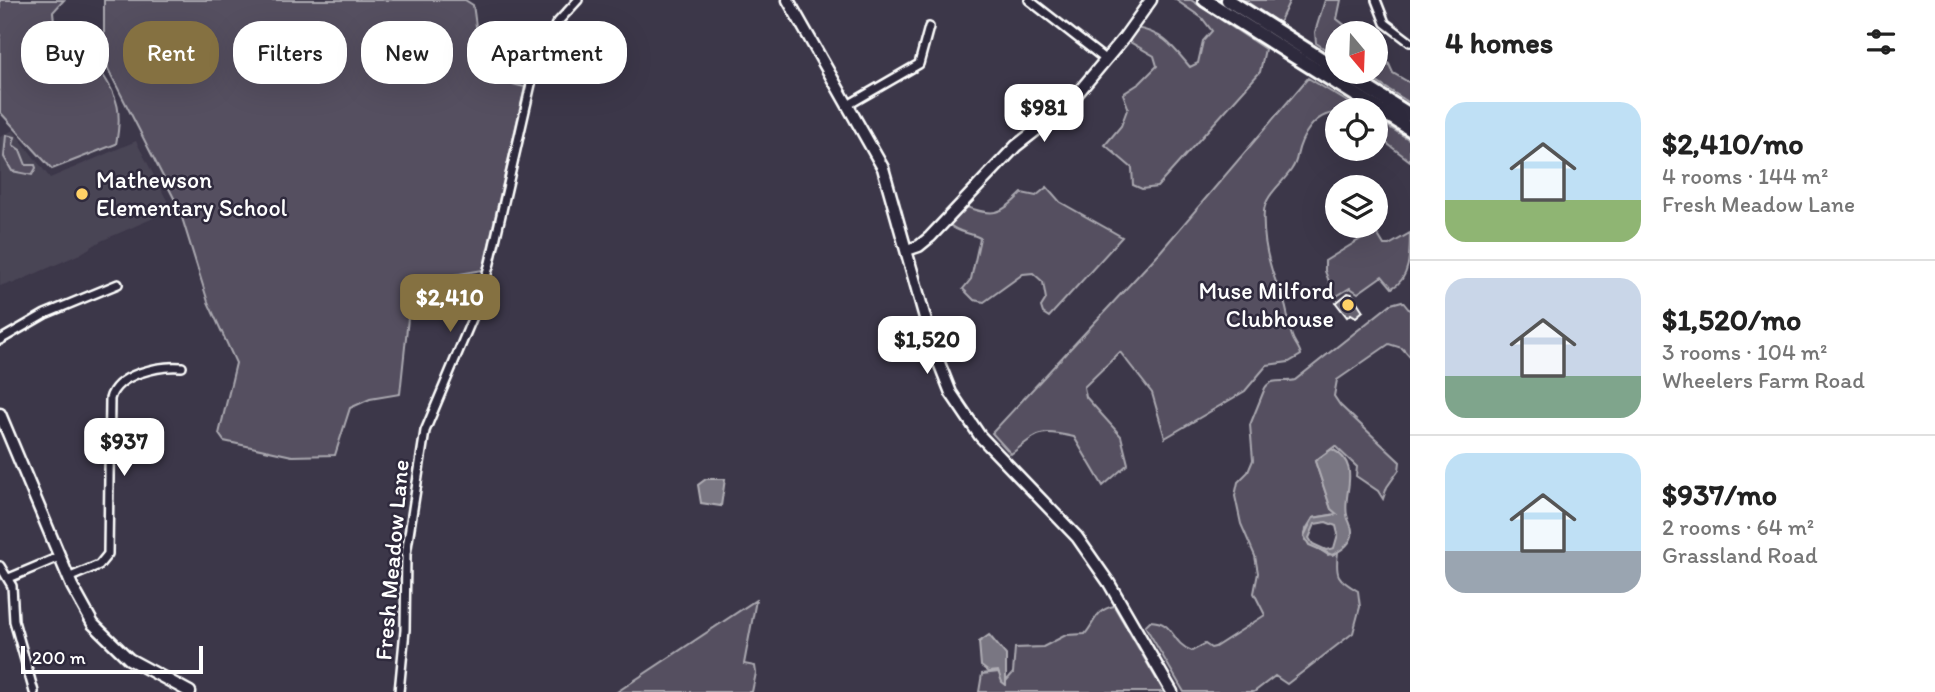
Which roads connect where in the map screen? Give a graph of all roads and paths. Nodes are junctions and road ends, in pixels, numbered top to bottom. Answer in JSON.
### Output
{"nodes":[{"id":1,"x":578,"y":0,"type":"edge"},
{"id":2,"x":788,"y":0,"type":"edge"},
{"id":3,"x":1029,"y":0,"type":"edge"},
{"id":4,"x":1151,"y":0,"type":"edge"},
{"id":5,"x":1205,"y":0,"type":"edge"},
{"id":6,"x":1228,"y":0,"type":"edge"},
{"id":7,"x":1376,"y":0,"type":"edge"},
{"id":8,"x":929,"y":27,"type":"dead end"},
{"id":9,"x":1410,"y":42,"type":"edge"},
{"id":10,"x":1106,"y":60,"type":"junction"},
{"id":11,"x":1325,"y":61,"type":"edge"},
{"id":12,"x":1361,"y":84,"type":"edge"},
{"id":13,"x":848,"y":105,"type":"junction"},
{"id":14,"x":1410,"y":115,"type":"edge"},
{"id":15,"x":1410,"y":129,"type":"edge"},
{"id":16,"x":907,"y":250,"type":"junction"},
{"id":17,"x":118,"y":284,"type":"dead end"},
{"id":18,"x":0,"y":340,"type":"edge"},
{"id":19,"x":183,"y":367,"type":"dead end"},
{"id":20,"x":0,"y":414,"type":"edge"},
{"id":21,"x":59,"y":556,"type":"junction"},
{"id":22,"x":0,"y":566,"type":"edge"},
{"id":23,"x":9,"y":578,"type":"junction"},
{"id":24,"x":68,"y":578,"type":"junction"},
{"id":25,"x":34,"y":692,"type":"edge"},
{"id":26,"x":190,"y":692,"type":"edge"},
{"id":27,"x":399,"y":692,"type":"edge"},
{"id":28,"x":1172,"y":692,"type":"edge"}],
"edges":[{"from":1,"to":27,"type":"street","name":"Fresh Meadow Lane"},
{"from":2,"to":13,"type":"main road"},
{"from":3,"to":10,"type":"street"},
{"from":4,"to":10,"type":"main road"},
{"from":5,"to":15,"type":"highway"},
{"from":6,"to":11,"type":"highway"},
{"from":7,"to":9,"type":"street"},
{"from":8,"to":13,"type":"street"},
{"from":10,"to":16,"type":"main road"},
{"from":12,"to":14,"type":"highway"},
{"from":13,"to":16,"type":"main road"},
{"from":16,"to":28,"type":"main road"},
{"from":17,"to":18,"type":"street"},
{"from":19,"to":24,"type":"street"},
{"from":20,"to":21,"type":"main road"},
{"from":21,"to":23,"type":"street"},
{"from":21,"to":24,"type":"main road"},
{"from":22,"to":23,"type":"street"},
{"from":23,"to":25,"type":"street"},
{"from":24,"to":26,"type":"main road"}]}
